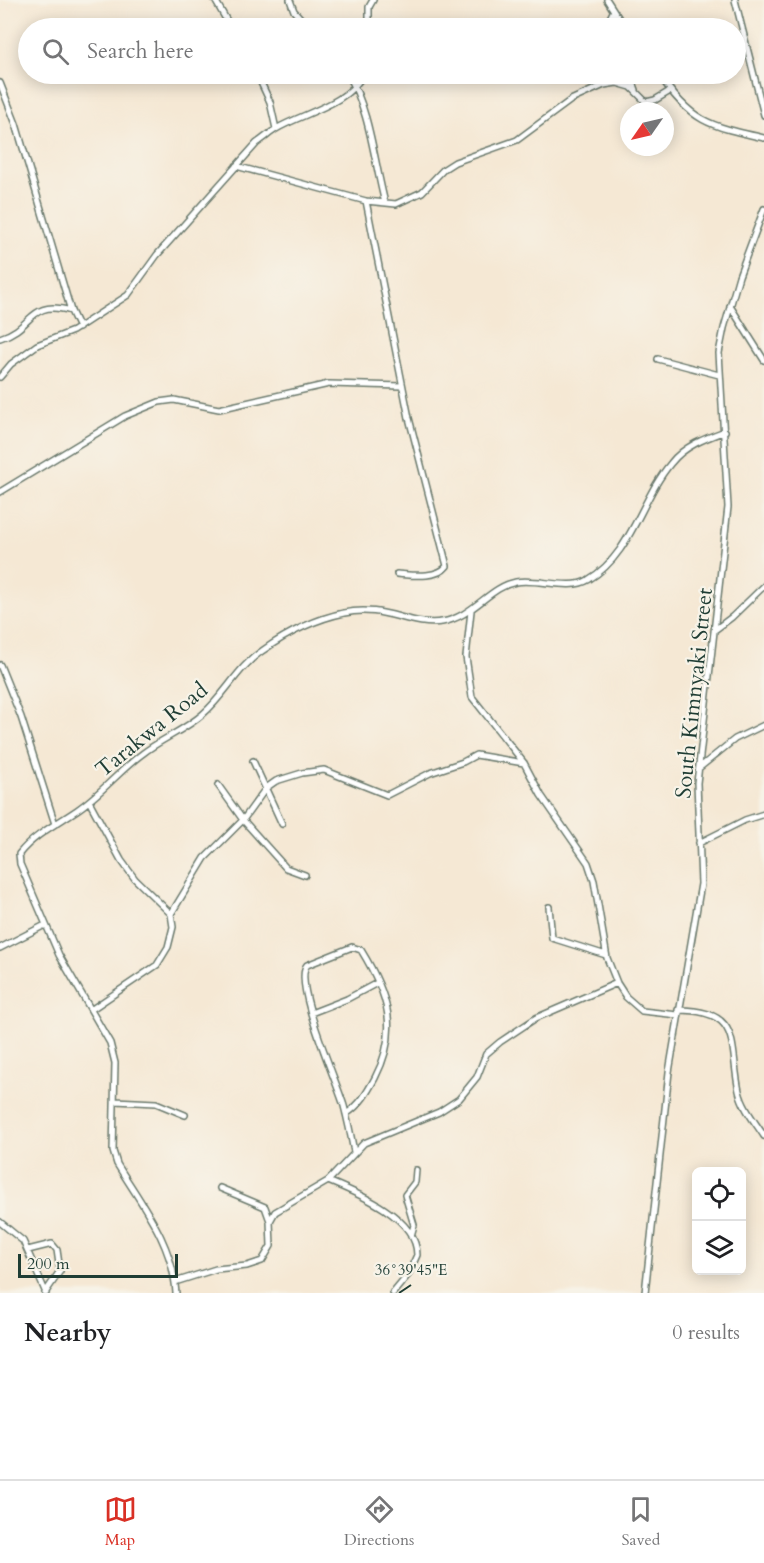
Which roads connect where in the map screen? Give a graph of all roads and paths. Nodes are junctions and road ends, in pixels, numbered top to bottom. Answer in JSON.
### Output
{"nodes":[{"id":1,"x":214,"y":0,"type":"edge"},
{"id":2,"x":290,"y":0,"type":"edge"},
{"id":3,"x":374,"y":0,"type":"edge"},
{"id":4,"x":607,"y":0,"type":"edge"},
{"id":5,"x":735,"y":0,"type":"edge"},
{"id":6,"x":614,"y":12,"type":"junction"},
{"id":7,"x":225,"y":18,"type":"edge"},
{"id":8,"x":300,"y":18,"type":"edge"},
{"id":9,"x":369,"y":18,"type":"edge"},
{"id":10,"x":610,"y":18,"type":"edge"},
{"id":11,"x":618,"y":18,"type":"edge"},
{"id":12,"x":740,"y":18,"type":"edge"},
{"id":13,"x":746,"y":44,"type":"edge"},
{"id":14,"x":0,"y":83,"type":"edge"},
{"id":15,"x":262,"y":84,"type":"edge"},
{"id":16,"x":608,"y":84,"type":"edge"},
{"id":17,"x":625,"y":84,"type":"edge"},
{"id":18,"x":634,"y":84,"type":"edge"},
{"id":19,"x":665,"y":84,"type":"edge"},
{"id":20,"x":355,"y":86,"type":"joint"},
{"id":21,"x":637,"y":91,"type":"junction"},
{"id":22,"x":670,"y":91,"type":"junction"},
{"id":23,"x":764,"y":115,"type":"edge"},
{"id":24,"x":276,"y":129,"type":"junction"},
{"id":25,"x":764,"y":138,"type":"edge"},
{"id":26,"x":236,"y":166,"type":"junction"},
{"id":27,"x":366,"y":201,"type":"junction"},
{"id":28,"x":385,"y":203,"type":"junction"},
{"id":29,"x":764,"y":209,"type":"edge"},
{"id":30,"x":730,"y":306,"type":"junction"},
{"id":31,"x":71,"y":311,"type":"junction"},
{"id":32,"x":79,"y":328,"type":"junction"},
{"id":33,"x":0,"y":338,"type":"edge"},
{"id":34,"x":658,"y":360,"type":"dead end"},
{"id":35,"x":764,"y":360,"type":"edge"},
{"id":36,"x":719,"y":375,"type":"junction"},
{"id":37,"x":0,"y":377,"type":"edge"},
{"id":38,"x":402,"y":386,"type":"junction"},
{"id":39,"x":725,"y":431,"type":"junction"},
{"id":40,"x":0,"y":492,"type":"edge"},
{"id":41,"x":397,"y":574,"type":"dead end"},
{"id":42,"x":764,"y":586,"type":"edge"},
{"id":43,"x":471,"y":611,"type":"junction"},
{"id":44,"x":716,"y":629,"type":"junction"},
{"id":45,"x":0,"y":665,"type":"edge"},
{"id":46,"x":764,"y":725,"type":"edge"},
{"id":47,"x":253,"y":761,"type":"dead end"},
{"id":48,"x":524,"y":763,"type":"junction"},
{"id":49,"x":699,"y":768,"type":"junction"},
{"id":50,"x":218,"y":786,"type":"dead end"},
{"id":51,"x":266,"y":788,"type":"junction"},
{"id":52,"x":89,"y":801,"type":"junction"},
{"id":53,"x":764,"y":814,"type":"edge"},
{"id":54,"x":243,"y":820,"type":"junction"},
{"id":55,"x":55,"y":824,"type":"junction"},
{"id":56,"x":282,"y":824,"type":"dead end"},
{"id":57,"x":699,"y":843,"type":"junction"},
{"id":58,"x":305,"y":875,"type":"dead end"},
{"id":59,"x":549,"y":908,"type":"dead end"},
{"id":60,"x":171,"y":914,"type":"junction"},
{"id":61,"x":45,"y":925,"type":"junction"},
{"id":62,"x":0,"y":948,"type":"edge"},
{"id":63,"x":606,"y":955,"type":"junction"},
{"id":64,"x":377,"y":983,"type":"junction"},
{"id":65,"x":617,"y":983,"type":"junction"},
{"id":66,"x":92,"y":1009,"type":"junction"},
{"id":67,"x":678,"y":1012,"type":"junction"},
{"id":68,"x":311,"y":1013,"type":"junction"},
{"id":69,"x":115,"y":1101,"type":"junction"},
{"id":70,"x":346,"y":1114,"type":"junction"},
{"id":71,"x":184,"y":1115,"type":"dead end"},
{"id":72,"x":764,"y":1136,"type":"edge"},
{"id":73,"x":354,"y":1152,"type":"junction"},
{"id":74,"x":416,"y":1170,"type":"dead end"},
{"id":75,"x":328,"y":1181,"type":"junction"},
{"id":76,"x":220,"y":1188,"type":"dead end"},
{"id":77,"x":0,"y":1221,"type":"edge"},
{"id":78,"x":270,"y":1221,"type":"junction"},
{"id":79,"x":411,"y":1236,"type":"junction"},
{"id":80,"x":28,"y":1250,"type":"junction"},
{"id":81,"x":175,"y":1282,"type":"junction"},
{"id":82,"x":46,"y":1293,"type":"edge"},
{"id":83,"x":176,"y":1293,"type":"edge"},
{"id":84,"x":393,"y":1293,"type":"edge"},
{"id":85,"x":645,"y":1293,"type":"edge"}],
"edges":[{"from":1,"to":7,"type":"street"},
{"from":2,"to":8,"type":"street"},
{"from":3,"to":9,"type":"street"},
{"from":4,"to":6,"type":"street"},
{"from":5,"to":12,"type":"street"},
{"from":6,"to":10,"type":"street"},
{"from":6,"to":11,"type":"street"},
{"from":13,"to":23,"type":"street"},
{"from":14,"to":31,"type":"street"},
{"from":15,"to":24,"type":"street"},
{"from":16,"to":28,"type":"street"},
{"from":17,"to":21,"type":"street"},
{"from":18,"to":21,"type":"street"},
{"from":19,"to":22,"type":"street"},
{"from":20,"to":24,"type":"street"},
{"from":20,"to":28,"type":"street"},
{"from":21,"to":22,"type":"street"},
{"from":22,"to":25,"type":"street"},
{"from":24,"to":26,"type":"street"},
{"from":26,"to":27,"type":"street"},
{"from":26,"to":32,"type":"street"},
{"from":27,"to":28,"type":"street"},
{"from":27,"to":38,"type":"street"},
{"from":29,"to":30,"type":"street","name":"South Kimnyaki Street"},
{"from":30,"to":35,"type":"street"},
{"from":30,"to":36,"type":"street","name":"South Kimnyaki Street"},
{"from":31,"to":32,"type":"street"},
{"from":31,"to":33,"type":"street"},
{"from":32,"to":37,"type":"street"},
{"from":34,"to":36,"type":"street"},
{"from":36,"to":39,"type":"street","name":"South Kimnyaki Street"},
{"from":38,"to":40,"type":"street"},
{"from":38,"to":41,"type":"street"},
{"from":39,"to":43,"type":"street","name":"Tarakwa Road"},
{"from":39,"to":44,"type":"street","name":"South Kimnyaki Street"},
{"from":42,"to":44,"type":"street"},
{"from":43,"to":48,"type":"street"},
{"from":43,"to":52,"type":"street","name":"Tarakwa Road"},
{"from":44,"to":49,"type":"street","name":"South Kimnyaki Street"},
{"from":45,"to":55,"type":"street"},
{"from":46,"to":49,"type":"street"},
{"from":47,"to":51,"type":"street"},
{"from":48,"to":51,"type":"street"},
{"from":48,"to":63,"type":"street"},
{"from":49,"to":57,"type":"street","name":"South Kimnyaki Street"},
{"from":50,"to":54,"type":"street"},
{"from":51,"to":54,"type":"street"},
{"from":51,"to":56,"type":"street"},
{"from":52,"to":55,"type":"street","name":"Tarakwa Road"},
{"from":52,"to":60,"type":"street"},
{"from":53,"to":57,"type":"street"},
{"from":54,"to":58,"type":"street"},
{"from":54,"to":60,"type":"street"},
{"from":55,"to":61,"type":"street","name":"Tarakwa Road"},
{"from":57,"to":67,"type":"street","name":"South Kimnyaki Street"},
{"from":59,"to":63,"type":"street"},
{"from":60,"to":66,"type":"street"},
{"from":61,"to":62,"type":"street"},
{"from":61,"to":66,"type":"street","name":"Tarakwa Road"},
{"from":63,"to":65,"type":"street"},
{"from":64,"to":68,"type":"street"},
{"from":64,"to":68,"type":"street"},
{"from":64,"to":70,"type":"street"},
{"from":65,"to":67,"type":"street"},
{"from":65,"to":73,"type":"street"},
{"from":66,"to":69,"type":"street","name":"Tarakwa Road"},
{"from":67,"to":72,"type":"street"},
{"from":67,"to":85,"type":"street","name":"South Kimnyaki Street"},
{"from":68,"to":70,"type":"street"},
{"from":69,"to":71,"type":"street"},
{"from":69,"to":81,"type":"street","name":"Tarakwa Road"},
{"from":70,"to":73,"type":"street"},
{"from":73,"to":75,"type":"street"},
{"from":74,"to":79,"type":"street"},
{"from":75,"to":78,"type":"street"},
{"from":75,"to":79,"type":"street"},
{"from":76,"to":78,"type":"street"},
{"from":77,"to":80,"type":"street"},
{"from":78,"to":81,"type":"street"},
{"from":79,"to":84,"type":"street"},
{"from":80,"to":82,"type":"street"},
{"from":80,"to":82,"type":"street"},
{"from":81,"to":83,"type":"street","name":"Tarakwa Road"}]}
